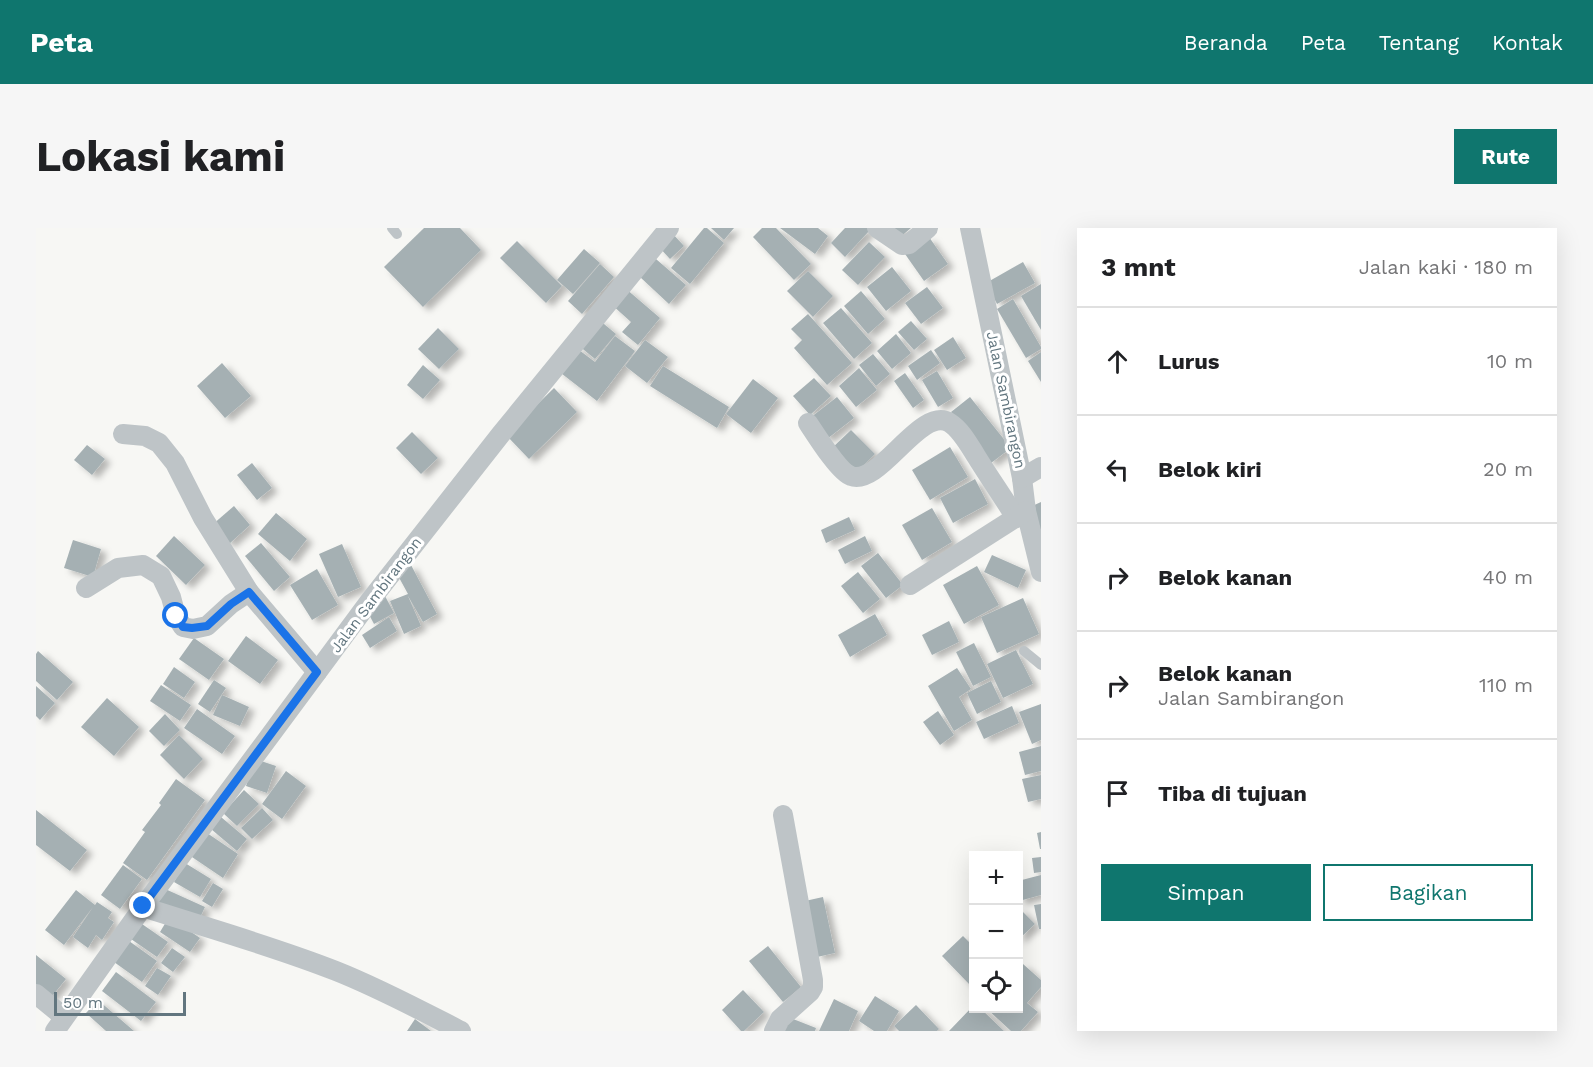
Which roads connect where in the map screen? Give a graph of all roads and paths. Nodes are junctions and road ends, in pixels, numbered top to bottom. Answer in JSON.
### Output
{"nodes":[{"id":1,"x":669,"y":228,"type":"edge"},
{"id":2,"x":878,"y":228,"type":"edge"},
{"id":3,"x":928,"y":228,"type":"edge"},
{"id":4,"x":970,"y":228,"type":"edge"},
{"id":5,"x":807,"y":423,"type":"dead end"},
{"id":6,"x":123,"y":434,"type":"dead end"},
{"id":7,"x":1041,"y":467,"type":"edge"},
{"id":8,"x":1022,"y":478,"type":"junction"},
{"id":9,"x":1021,"y":515,"type":"junction"},
{"id":10,"x":1038,"y":541,"type":"edge"},
{"id":11,"x":1041,"y":572,"type":"edge"},
{"id":12,"x":910,"y":585,"type":"dead end"},
{"id":13,"x":86,"y":588,"type":"dead end"},
{"id":14,"x":249,"y":592,"type":"junction"},
{"id":15,"x":1024,"y":651,"type":"dead end"},
{"id":16,"x":1041,"y":666,"type":"edge"},
{"id":17,"x":317,"y":672,"type":"junction"},
{"id":18,"x":783,"y":815,"type":"dead end"},
{"id":19,"x":143,"y":906,"type":"junction"},
{"id":20,"x":36,"y":993,"type":"edge"},
{"id":21,"x":59,"y":1024,"type":"edge"},
{"id":22,"x":461,"y":1031,"type":"edge"},
{"id":23,"x":774,"y":1031,"type":"edge"}],
"edges":[{"from":1,"to":17,"type":"street","name":"Jalan Sambirangon"},
{"from":2,"to":3,"type":"street"},
{"from":4,"to":8,"type":"street","name":"Jalan Sambirangon"},
{"from":5,"to":9,"type":"street"},
{"from":6,"to":14,"type":"street"},
{"from":7,"to":8,"type":"street"},
{"from":8,"to":9,"type":"street","name":"Jalan Sambirangon"},
{"from":9,"to":10,"type":"street","name":"Jalan Sambirangon"},
{"from":9,"to":12,"type":"street"},
{"from":10,"to":11,"type":"street","name":"Jalan Sambirangon"},
{"from":13,"to":14,"type":"street"},
{"from":14,"to":17,"type":"street"},
{"from":15,"to":16,"type":"lane"},
{"from":17,"to":19,"type":"street","name":"Jalan Sambirangon"},
{"from":18,"to":23,"type":"street"},
{"from":19,"to":21,"type":"street","name":"Jalan Sambirangon"},
{"from":19,"to":22,"type":"street"},
{"from":20,"to":21,"type":"street"}]}
